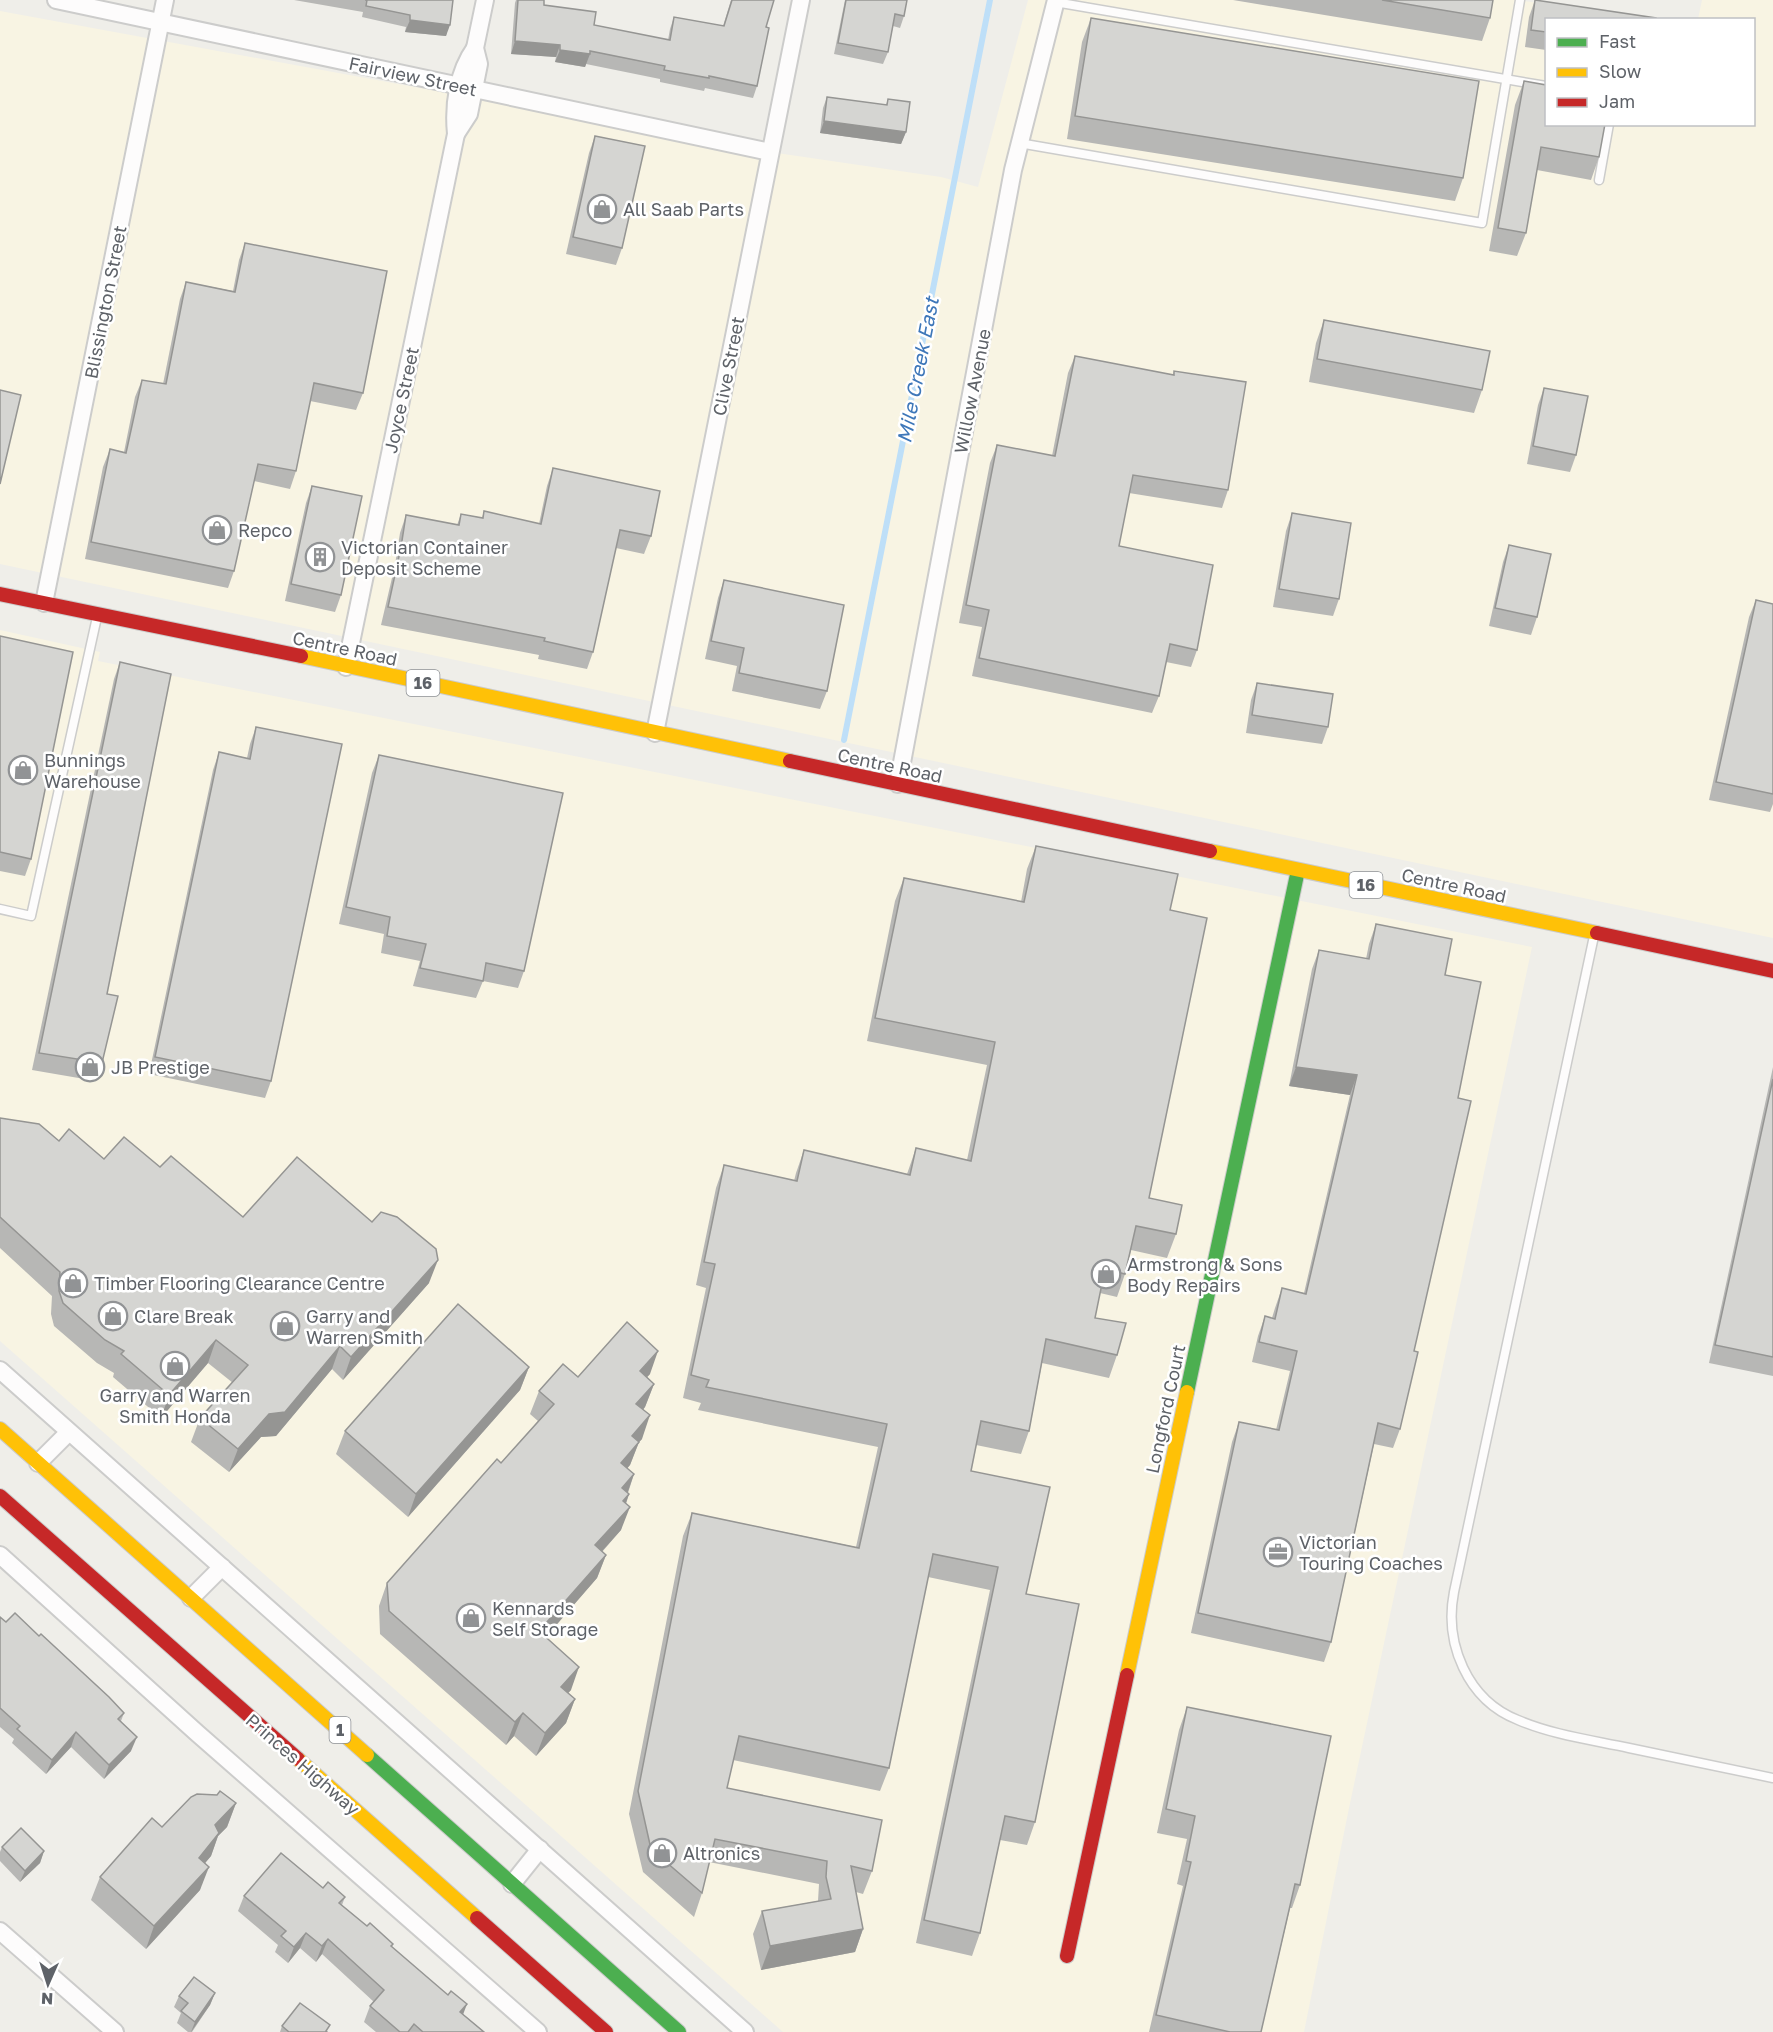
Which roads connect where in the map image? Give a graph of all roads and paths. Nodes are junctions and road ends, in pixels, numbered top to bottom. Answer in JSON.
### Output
{"nodes":[{"id":1,"x":56,"y":0,"type":"edge"},
{"id":2,"x":165,"y":0,"type":"edge"},
{"id":3,"x":485,"y":0,"type":"edge"},
{"id":4,"x":801,"y":0,"type":"edge"},
{"id":5,"x":1520,"y":0,"type":"edge"},
{"id":6,"x":1055,"y":1,"type":"edge"},
{"id":7,"x":161,"y":23,"type":"junction"},
{"id":8,"x":1508,"y":79,"type":"junction"},
{"id":9,"x":1545,"y":86,"type":"edge"},
{"id":10,"x":467,"y":87,"type":"junction"},
{"id":11,"x":1609,"y":126,"type":"edge"},
{"id":12,"x":1019,"y":144,"type":"junction"},
{"id":13,"x":770,"y":152,"type":"junction"},
{"id":14,"x":1599,"y":180,"type":"dead end"},
{"id":15,"x":0,"y":594,"type":"edge"},
{"id":16,"x":44,"y":603,"type":"junction"},
{"id":17,"x":98,"y":613,"type":"junction"},
{"id":18,"x":345,"y":667,"type":"junction"},
{"id":19,"x":655,"y":733,"type":"junction"},
{"id":20,"x":898,"y":784,"type":"junction"},
{"id":21,"x":1298,"y":870,"type":"junction"},
{"id":22,"x":0,"y":909,"type":"edge"},
{"id":23,"x":1594,"y":933,"type":"junction"},
{"id":24,"x":1773,"y":971,"type":"edge"},
{"id":25,"x":0,"y":1370,"type":"edge"},
{"id":26,"x":0,"y":1429,"type":"edge"},
{"id":27,"x":69,"y":1432,"type":"junction"},
{"id":28,"x":38,"y":1463,"type":"junction"},
{"id":29,"x":0,"y":1496,"type":"edge"},
{"id":30,"x":0,"y":1555,"type":"edge"},
{"id":31,"x":222,"y":1567,"type":"junction"},
{"id":32,"x":191,"y":1598,"type":"junction"},
{"id":33,"x":1773,"y":1778,"type":"edge"},
{"id":34,"x":540,"y":1849,"type":"junction"},
{"id":35,"x":512,"y":1884,"type":"junction"},
{"id":36,"x":0,"y":1931,"type":"edge"},
{"id":37,"x":1067,"y":1956,"type":"dead end"},
{"id":38,"x":115,"y":2032,"type":"edge"},
{"id":39,"x":538,"y":2032,"type":"edge"},
{"id":40,"x":606,"y":2032,"type":"edge"},
{"id":41,"x":680,"y":2032,"type":"edge"},
{"id":42,"x":745,"y":2032,"type":"edge"}],
"edges":[{"from":1,"to":7,"type":"street","name":"Fairview Street"},
{"from":2,"to":7,"type":"street","name":"Blissington Street"},
{"from":3,"to":10,"type":"street","name":"Joyce Street"},
{"from":4,"to":13,"type":"street","name":"Clive Street"},
{"from":5,"to":8,"type":"lane"},
{"from":6,"to":8,"type":"lane"},
{"from":6,"to":12,"type":"street","name":"Willow Avenue"},
{"from":7,"to":10,"type":"street","name":"Fairview Street"},
{"from":7,"to":16,"type":"street","name":"Blissington Street"},
{"from":8,"to":9,"type":"lane"},
{"from":8,"to":12,"type":"lane"},
{"from":10,"to":13,"type":"street","name":"Fairview Street"},
{"from":10,"to":18,"type":"street","name":"Joyce Street"},
{"from":11,"to":14,"type":"lane"},
{"from":12,"to":20,"type":"street","name":"Willow Avenue"},
{"from":13,"to":19,"type":"street","name":"Clive Street"},
{"from":15,"to":16,"type":"main road","name":"Centre Road","number":"16"},
{"from":16,"to":17,"type":"main road","name":"Centre Road","number":"16"},
{"from":17,"to":18,"type":"main road","name":"Centre Road","number":"16"},
{"from":17,"to":22,"type":"lane"},
{"from":18,"to":19,"type":"main road","name":"Centre Road","number":"16"},
{"from":19,"to":20,"type":"main road","name":"Centre Road","number":"16"},
{"from":20,"to":21,"type":"main road","name":"Centre Road","number":"16"},
{"from":21,"to":23,"type":"main road","name":"Centre Road","number":"16"},
{"from":21,"to":37,"type":"main road","name":"Longford Court"},
{"from":23,"to":24,"type":"main road","name":"Centre Road","number":"16"},
{"from":23,"to":33,"type":"lane"},
{"from":25,"to":27,"type":"street"},
{"from":26,"to":28,"type":"main road","number":"1"},
{"from":27,"to":28,"type":"street"},
{"from":27,"to":31,"type":"street"},
{"from":28,"to":32,"type":"main road","number":"1"},
{"from":29,"to":40,"type":"main road","name":"Princes Highway"},
{"from":30,"to":39,"type":"street"},
{"from":31,"to":32,"type":"street"},
{"from":31,"to":34,"type":"street"},
{"from":32,"to":35,"type":"main road","number":"1"},
{"from":34,"to":35,"type":"street"},
{"from":34,"to":42,"type":"street"},
{"from":35,"to":41,"type":"main road","number":"1"},
{"from":36,"to":38,"type":"street"}]}
